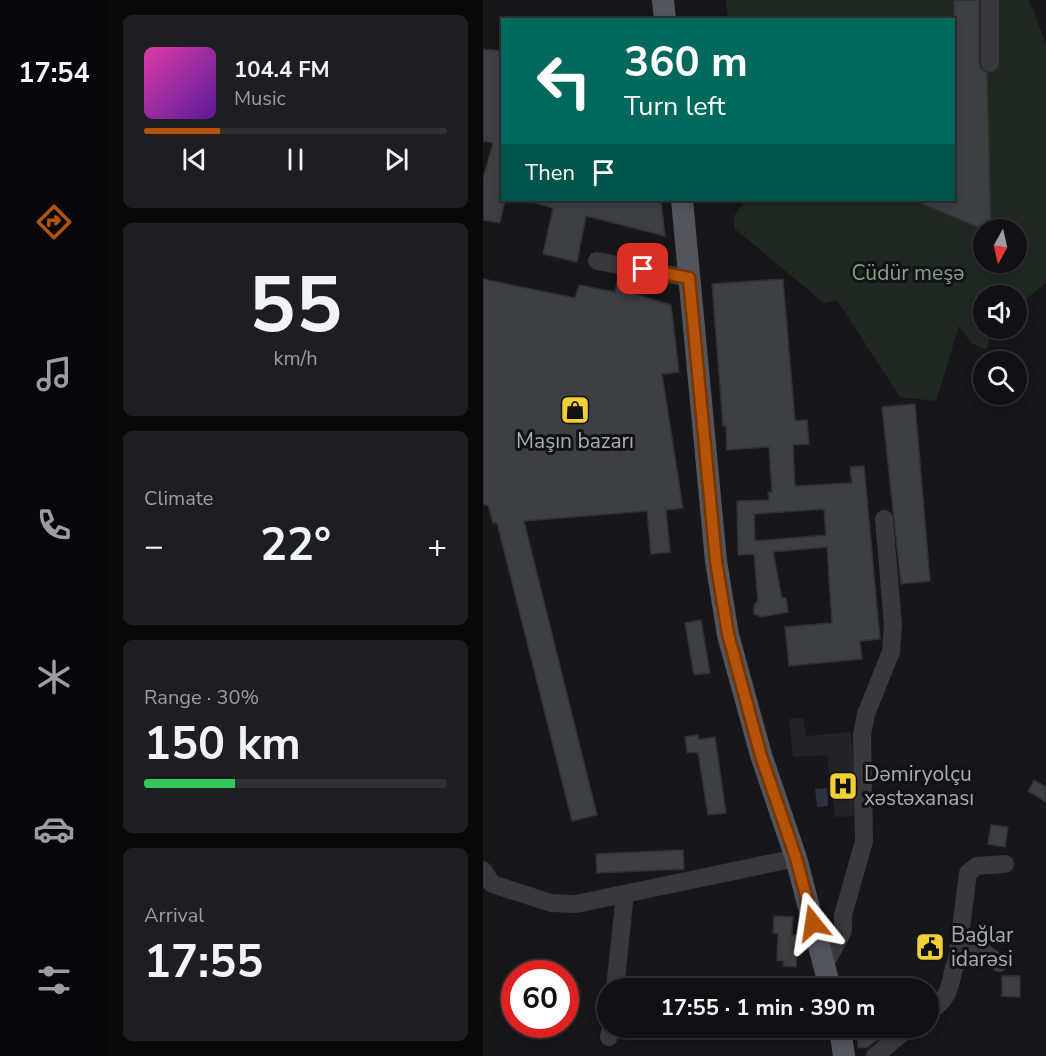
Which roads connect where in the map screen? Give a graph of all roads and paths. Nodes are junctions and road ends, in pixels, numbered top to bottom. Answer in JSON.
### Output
{"nodes":[{"id":1,"x":663,"y":0,"type":"edge"},
{"id":2,"x":990,"y":0,"type":"edge"},
{"id":3,"x":665,"y":18,"type":"edge"},
{"id":4,"x":990,"y":63,"type":"dead end"},
{"id":5,"x":682,"y":201,"type":"edge"},
{"id":6,"x":597,"y":261,"type":"dead end"},
{"id":7,"x":689,"y":278,"type":"junction"},
{"id":8,"x":884,"y":519,"type":"dead end"},
{"id":9,"x":796,"y":858,"type":"junction"},
{"id":10,"x":1005,"y":864,"type":"dead end"},
{"id":11,"x":483,"y":870,"type":"edge"},
{"id":12,"x":625,"y":894,"type":"junction"},
{"id":13,"x":957,"y":960,"type":"junction"},
{"id":14,"x":999,"y":963,"type":"dead end"},
{"id":15,"x":824,"y":966,"type":"junction"},
{"id":16,"x":616,"y":978,"type":"edge"},
{"id":17,"x":827,"y":978,"type":"edge"},
{"id":18,"x":939,"y":1003,"type":"edge"},
{"id":19,"x":841,"y":1038,"type":"edge"},
{"id":20,"x":896,"y":1038,"type":"edge"},
{"id":21,"x":844,"y":1056,"type":"edge"},
{"id":22,"x":875,"y":1056,"type":"edge"}],
"edges":[{"from":1,"to":3,"type":"main road"},
{"from":2,"to":4,"type":"street"},
{"from":5,"to":7,"type":"main road"},
{"from":6,"to":7,"type":"street"},
{"from":7,"to":9,"type":"main road"},
{"from":8,"to":15,"type":"street"},
{"from":9,"to":12,"type":"street"},
{"from":9,"to":15,"type":"main road"},
{"from":10,"to":13,"type":"street"},
{"from":11,"to":12,"type":"street"},
{"from":12,"to":16,"type":"street"},
{"from":13,"to":14,"type":"street"},
{"from":13,"to":18,"type":"street"},
{"from":15,"to":17,"type":"main road"},
{"from":19,"to":21,"type":"main road"},
{"from":20,"to":22,"type":"street"}]}
